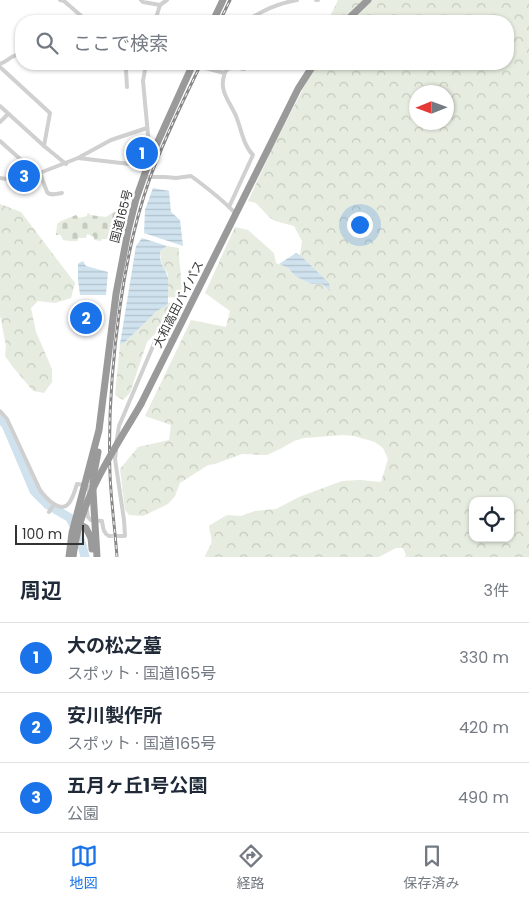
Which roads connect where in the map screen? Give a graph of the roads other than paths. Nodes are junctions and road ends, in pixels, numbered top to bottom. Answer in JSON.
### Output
{"nodes":[{"id":1,"x":60,"y":0,"type":"edge"},
{"id":2,"x":141,"y":0,"type":"edge"},
{"id":3,"x":167,"y":0,"type":"edge"},
{"id":4,"x":223,"y":0,"type":"edge"},
{"id":5,"x":297,"y":0,"type":"edge"},
{"id":6,"x":368,"y":0,"type":"edge"},
{"id":7,"x":160,"y":5,"type":"junction"},
{"id":8,"x":80,"y":15,"type":"edge"},
{"id":9,"x":157,"y":15,"type":"edge"},
{"id":10,"x":216,"y":15,"type":"edge"},
{"id":11,"x":256,"y":15,"type":"edge"},
{"id":12,"x":352,"y":15,"type":"edge"},
{"id":13,"x":15,"y":56,"type":"edge"},
{"id":14,"x":0,"y":66,"type":"edge"},
{"id":15,"x":126,"y":70,"type":"edge"},
{"id":16,"x":145,"y":70,"type":"edge"},
{"id":17,"x":191,"y":70,"type":"edge"},
{"id":18,"x":213,"y":70,"type":"edge"},
{"id":19,"x":227,"y":70,"type":"edge"},
{"id":20,"x":310,"y":70,"type":"edge"},
{"id":21,"x":224,"y":73,"type":"junction"},
{"id":22,"x":127,"y":87,"type":"dead end"},
{"id":23,"x":0,"y":106,"type":"edge"},
{"id":24,"x":8,"y":114,"type":"junction"},
{"id":25,"x":0,"y":122,"type":"edge"},
{"id":26,"x":146,"y":128,"type":"junction"},
{"id":27,"x":0,"y":141,"type":"edge"},
{"id":28,"x":44,"y":146,"type":"junction"},
{"id":29,"x":78,"y":158,"type":"junction"},
{"id":30,"x":149,"y":163,"type":"junction"},
{"id":31,"x":66,"y":164,"type":"junction"},
{"id":32,"x":38,"y":174,"type":"junction"},
{"id":33,"x":144,"y":177,"type":"junction"},
{"id":34,"x":0,"y":178,"type":"edge"},
{"id":35,"x":62,"y":193,"type":"dead end"},
{"id":36,"x":229,"y":207,"type":"junction"},
{"id":37,"x":236,"y":214,"type":"junction"},
{"id":38,"x":172,"y":341,"type":"junction"},
{"id":39,"x":105,"y":385,"type":"junction"},
{"id":40,"x":0,"y":411,"type":"edge"},
{"id":41,"x":85,"y":484,"type":"junction"},
{"id":42,"x":54,"y":504,"type":"junction"},
{"id":43,"x":49,"y":512,"type":"dead end"},
{"id":44,"x":95,"y":520,"type":"junction"},
{"id":45,"x":72,"y":533,"type":"junction"},
{"id":46,"x":108,"y":536,"type":"dead end"},
{"id":47,"x":120,"y":536,"type":"dead end"},
{"id":48,"x":69,"y":557,"type":"edge"},
{"id":49,"x":73,"y":557,"type":"edge"},
{"id":50,"x":93,"y":557,"type":"edge"},
{"id":51,"x":97,"y":557,"type":"edge"}],
"edges":[{"from":1,"to":8,"type":"street"},
{"from":2,"to":7,"type":"street"},
{"from":3,"to":7,"type":"street"},
{"from":4,"to":10,"type":"highway"},
{"from":5,"to":11,"type":"street"},
{"from":6,"to":12,"type":"highway"},
{"from":7,"to":9,"type":"street"},
{"from":13,"to":14,"type":"street"},
{"from":14,"to":28,"type":"street"},
{"from":15,"to":22,"type":"street"},
{"from":16,"to":26,"type":"street"},
{"from":17,"to":30,"type":"highway","name":"国道165号"},
{"from":18,"to":21,"type":"street"},
{"from":19,"to":21,"type":"street"},
{"from":20,"to":37,"type":"highway","name":"大和高田バイパス"},
{"from":21,"to":36,"type":"street"},
{"from":23,"to":24,"type":"street"},
{"from":24,"to":25,"type":"street"},
{"from":24,"to":28,"type":"street"},
{"from":26,"to":29,"type":"street"},
{"from":26,"to":30,"type":"street"},
{"from":27,"to":32,"type":"street"},
{"from":28,"to":31,"type":"street"},
{"from":29,"to":30,"type":"street"},
{"from":29,"to":31,"type":"street"},
{"from":30,"to":33,"type":"highway","name":"国道165号"},
{"from":31,"to":32,"type":"street"},
{"from":32,"to":34,"type":"street"},
{"from":32,"to":35,"type":"street"},
{"from":33,"to":36,"type":"street"},
{"from":33,"to":39,"type":"highway","name":"国道165号"},
{"from":36,"to":37,"type":"street"},
{"from":37,"to":38,"type":"highway","name":"大和高田バイパス"},
{"from":38,"to":47,"type":"street"},
{"from":38,"to":49,"type":"highway","name":"大和高田バイパス","bridge":true},
{"from":39,"to":41,"type":"highway","name":"国道165号"},
{"from":39,"to":44,"type":"highway","name":"国道165号"},
{"from":40,"to":42,"type":"street"},
{"from":41,"to":42,"type":"street"},
{"from":41,"to":44,"type":"street"},
{"from":41,"to":45,"type":"highway","name":"国道165号"},
{"from":42,"to":43,"type":"street"},
{"from":44,"to":46,"type":"street"},
{"from":44,"to":51,"type":"highway","name":"国道165号"},
{"from":45,"to":48,"type":"highway","name":"国道165号"},
{"from":45,"to":50,"type":"highway"}]}
